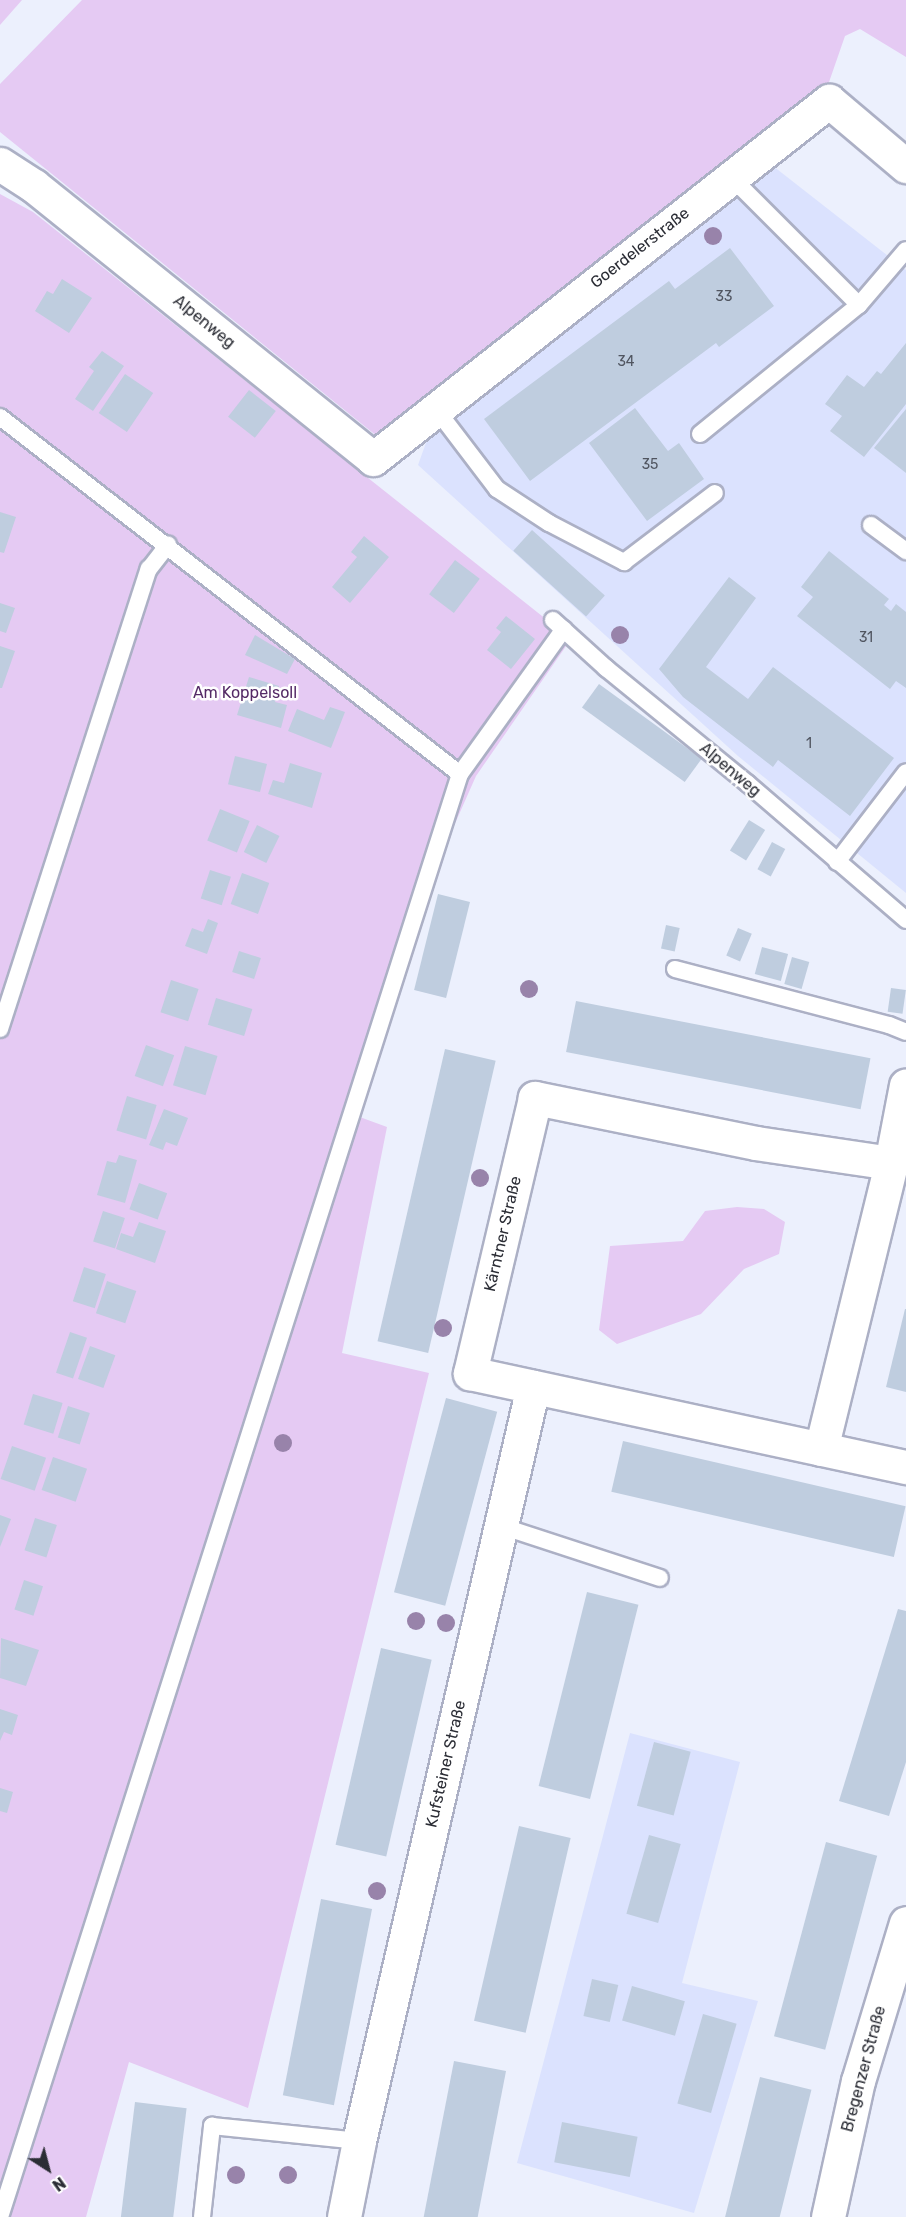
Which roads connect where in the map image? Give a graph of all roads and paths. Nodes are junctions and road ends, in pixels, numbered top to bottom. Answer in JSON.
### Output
{"nodes":[{"id":1,"x":0,"y":164,"type":"edge"},
{"id":2,"x":906,"y":166,"type":"edge"},
{"id":3,"x":731,"y":177,"type":"junction"},
{"id":4,"x":906,"y":250,"type":"edge"},
{"id":5,"x":859,"y":305,"type":"junction"},
{"id":6,"x":436,"y":409,"type":"junction"},
{"id":7,"x":0,"y":417,"type":"edge"},
{"id":8,"x":700,"y":434,"type":"dead end"},
{"id":9,"x":373,"y":459,"type":"joint"},
{"id":10,"x":716,"y":493,"type":"dead end"},
{"id":11,"x":871,"y":525,"type":"dead end"},
{"id":12,"x":168,"y":545,"type":"junction"},
{"id":13,"x":906,"y":551,"type":"edge"},
{"id":14,"x":906,"y":772,"type":"edge"},
{"id":15,"x":460,"y":774,"type":"junction"},
{"id":16,"x":837,"y":862,"type":"junction"},
{"id":17,"x":906,"y":920,"type":"edge"},
{"id":18,"x":675,"y":969,"type":"dead end"},
{"id":19,"x":0,"y":1029,"type":"edge"},
{"id":20,"x":906,"y":1032,"type":"edge"},
{"id":21,"x":906,"y":1085,"type":"edge"},
{"id":22,"x":891,"y":1163,"type":"junction"},
{"id":23,"x":533,"y":1387,"type":"junction"},
{"id":24,"x":821,"y":1449,"type":"junction"},
{"id":25,"x":906,"y":1467,"type":"edge"},
{"id":26,"x":501,"y":1526,"type":"junction"},
{"id":27,"x":660,"y":1578,"type":"dead end"},
{"id":28,"x":906,"y":1923,"type":"edge"},
{"id":29,"x":359,"y":2141,"type":"junction"},
{"id":30,"x":0,"y":2217,"type":"edge"},
{"id":31,"x":202,"y":2217,"type":"edge"},
{"id":32,"x":344,"y":2217,"type":"edge"},
{"id":33,"x":828,"y":2217,"type":"edge"}],
"edges":[{"from":1,"to":9,"type":"street","name":"Alpenweg"},
{"from":2,"to":3,"type":"street","name":"Goerdelerstraße"},
{"from":3,"to":5,"type":"lane"},
{"from":3,"to":6,"type":"street","name":"Goerdelerstraße"},
{"from":4,"to":5,"type":"lane"},
{"from":5,"to":8,"type":"lane"},
{"from":6,"to":9,"type":"street","name":"Goerdelerstraße"},
{"from":6,"to":10,"type":"lane"},
{"from":7,"to":12,"type":"lane"},
{"from":11,"to":13,"type":"lane"},
{"from":12,"to":15,"type":"lane"},
{"from":12,"to":19,"type":"lane"},
{"from":14,"to":16,"type":"lane"},
{"from":15,"to":16,"type":"lane","name":"Alpenweg"},
{"from":15,"to":30,"type":"lane"},
{"from":16,"to":17,"type":"lane","name":"Alpenweg"},
{"from":18,"to":20,"type":"lane"},
{"from":21,"to":22,"type":"street"},
{"from":22,"to":23,"type":"street","name":"Kärntner Straße"},
{"from":22,"to":24,"type":"street"},
{"from":23,"to":24,"type":"street","name":"Kärntner Straße"},
{"from":23,"to":26,"type":"street","name":"Kufsteiner Straße"},
{"from":24,"to":25,"type":"street","name":"Kärntner Straße"},
{"from":26,"to":27,"type":"lane"},
{"from":26,"to":29,"type":"street","name":"Kufsteiner Straße"},
{"from":28,"to":33,"type":"street","name":"Bregenzer Straße"},
{"from":29,"to":31,"type":"lane"},
{"from":29,"to":32,"type":"street","name":"Kufsteiner Straße"}]}
